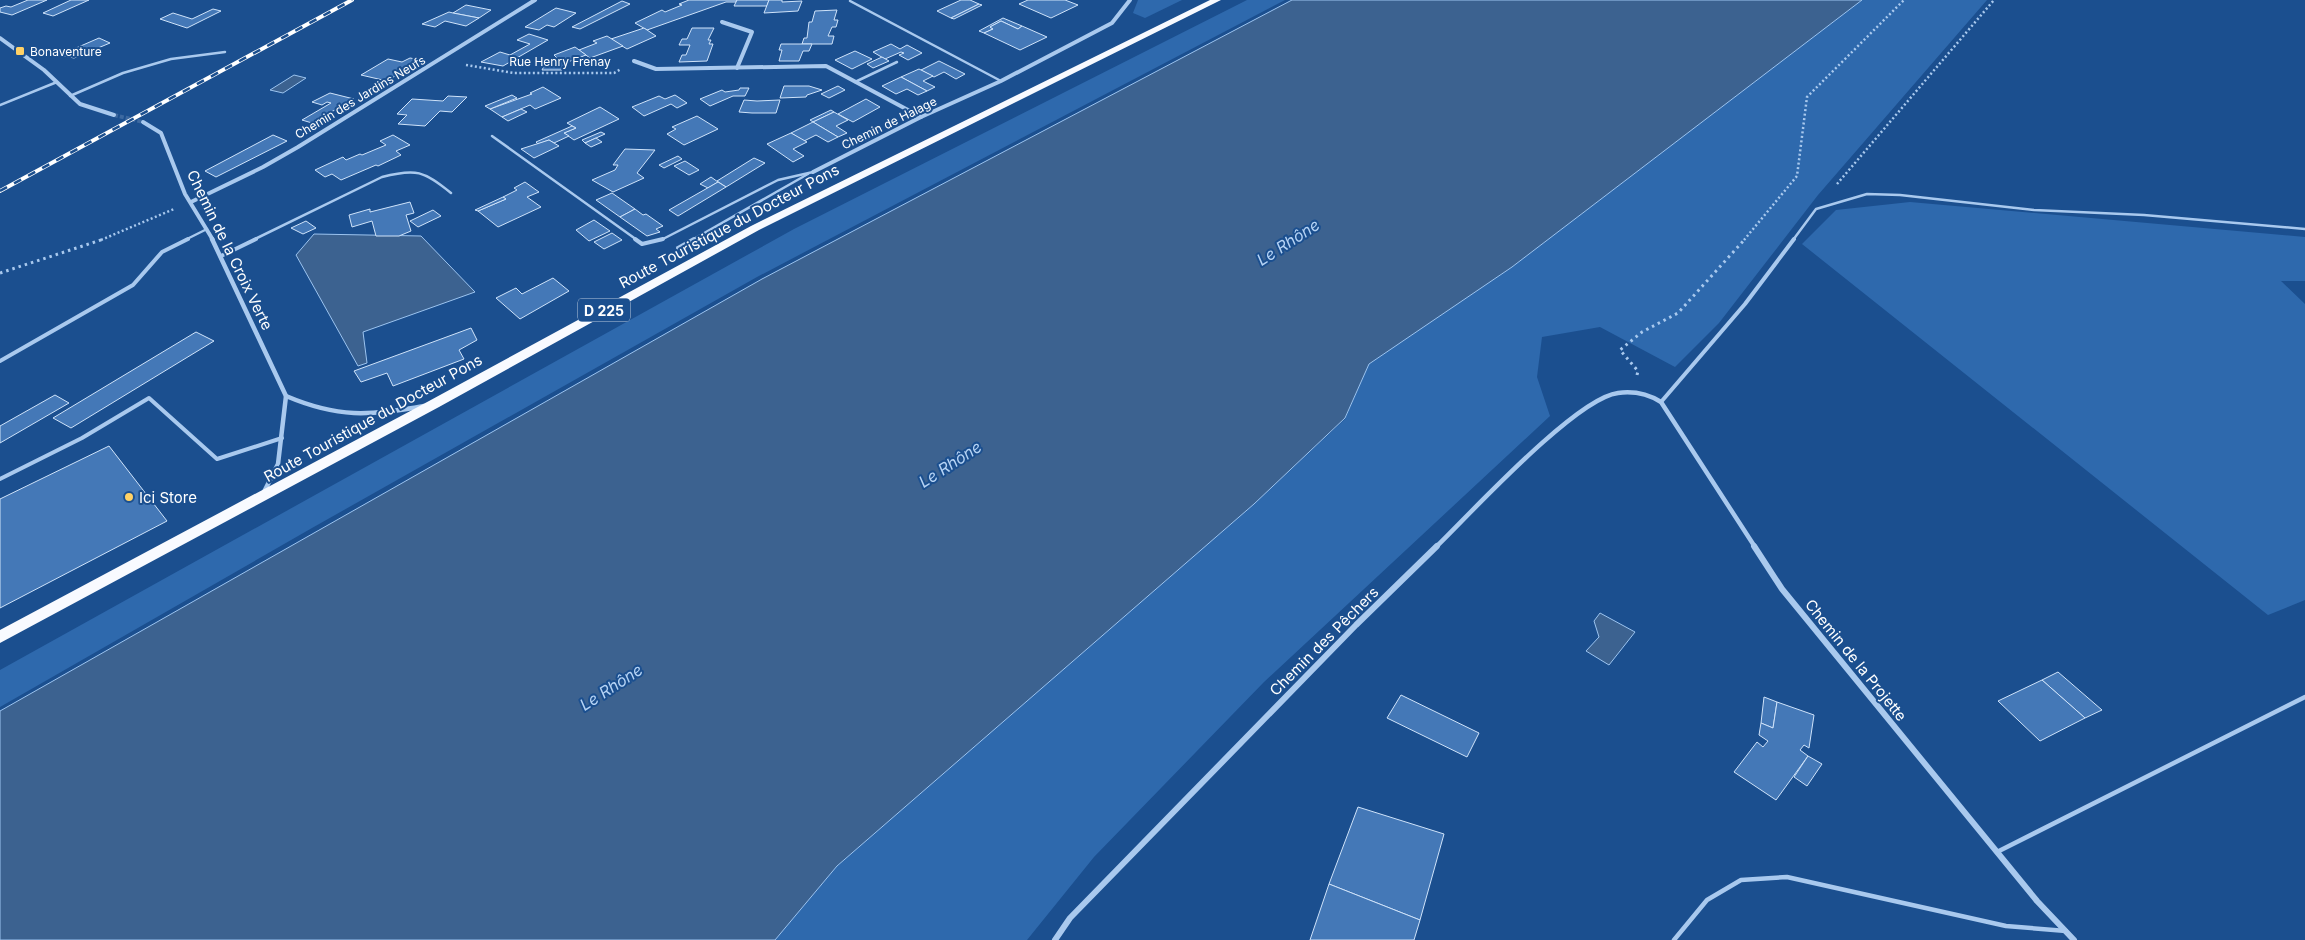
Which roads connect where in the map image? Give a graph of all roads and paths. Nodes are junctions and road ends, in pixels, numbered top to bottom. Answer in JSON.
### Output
{"nodes":[{"id":1,"x":535,"y":0,"type":"edge"},
{"id":2,"x":1124,"y":0,"type":"edge"},
{"id":3,"x":1217,"y":0,"type":"edge"},
{"id":4,"x":1904,"y":0,"type":"edge"},
{"id":5,"x":1994,"y":0,"type":"edge"},
{"id":6,"x":850,"y":1,"type":"edge"},
{"id":7,"x":1130,"y":1,"type":"edge"},
{"id":8,"x":722,"y":22,"type":"dead end"},
{"id":9,"x":0,"y":38,"type":"edge"},
{"id":10,"x":225,"y":52,"type":"dead end"},
{"id":11,"x":439,"y":61,"type":"junction"},
{"id":12,"x":634,"y":61,"type":"joint"},
{"id":13,"x":897,"y":62,"type":"dead end"},
{"id":14,"x":737,"y":68,"type":"junction"},
{"id":15,"x":1001,"y":80,"type":"junction"},
{"id":16,"x":58,"y":82,"type":"junction"},
{"id":17,"x":855,"y":82,"type":"junction"},
{"id":18,"x":70,"y":96,"type":"junction"},
{"id":19,"x":0,"y":105,"type":"edge"},
{"id":20,"x":114,"y":115,"type":"tunnel mouth"},
{"id":21,"x":921,"y":117,"type":"junction"},
{"id":22,"x":143,"y":122,"type":"tunnel mouth"},
{"id":23,"x":492,"y":136,"type":"dead end"},
{"id":24,"x":813,"y":172,"type":"junction"},
{"id":25,"x":451,"y":194,"type":"dead end"},
{"id":26,"x":191,"y":202,"type":"junction"},
{"id":27,"x":1816,"y":209,"type":"junction"},
{"id":28,"x":207,"y":229,"type":"junction"},
{"id":29,"x":2305,"y":229,"type":"edge"},
{"id":30,"x":678,"y":248,"type":"dead end"},
{"id":31,"x":221,"y":256,"type":"junction"},
{"id":32,"x":0,"y":273,"type":"edge"},
{"id":33,"x":0,"y":361,"type":"edge"},
{"id":34,"x":1634,"y":392,"type":"junction"},
{"id":35,"x":286,"y":396,"type":"junction"},
{"id":36,"x":1661,"y":402,"type":"junction"},
{"id":37,"x":434,"y":404,"type":"junction"},
{"id":38,"x":282,"y":438,"type":"junction"},
{"id":39,"x":0,"y":479,"type":"edge"},
{"id":40,"x":260,"y":498,"type":"junction"},
{"id":41,"x":0,"y":637,"type":"edge"},
{"id":42,"x":2305,"y":697,"type":"edge"},
{"id":43,"x":1997,"y":852,"type":"junction"},
{"id":44,"x":2066,"y":931,"type":"junction"},
{"id":45,"x":1054,"y":940,"type":"edge"},
{"id":46,"x":1674,"y":940,"type":"edge"},
{"id":47,"x":2074,"y":940,"type":"edge"}],
"edges":[{"from":1,"to":11,"type":"street","name":"Chemin des Jardins Neufs"},
{"from":2,"to":7,"type":"street"},
{"from":3,"to":37,"type":"highway","name":"Route Touristique du Docteur Pons","number":"D 225"},
{"from":4,"to":34,"type":"path"},
{"from":5,"to":27,"type":"path"},
{"from":6,"to":15,"type":"lane"},
{"from":7,"to":15,"type":"street","name":"Chemin de Halage"},
{"from":8,"to":14,"type":"street"},
{"from":9,"to":16,"type":"street"},
{"from":10,"to":18,"type":"lane"},
{"from":11,"to":12,"type":"path","name":"Rue Henry Frenay"},
{"from":11,"to":26,"type":"street","name":"Chemin des Jardins Neufs"},
{"from":12,"to":14,"type":"street"},
{"from":13,"to":17,"type":"lane"},
{"from":14,"to":17,"type":"street"},
{"from":15,"to":21,"type":"street","name":"Chemin de Halage"},
{"from":16,"to":18,"type":"street"},
{"from":16,"to":19,"type":"lane"},
{"from":17,"to":21,"type":"street"},
{"from":18,"to":20,"type":"street"},
{"from":21,"to":24,"type":"street","name":"Chemin de Halage"},
{"from":22,"to":26,"type":"street","name":"Chemin de la Croix Verte"},
{"from":23,"to":24,"type":"lane"},
{"from":24,"to":30,"type":"lane","name":"Chemin de Halage"},
{"from":25,"to":31,"type":"lane"},
{"from":26,"to":28,"type":"street","name":"Chemin de la Croix Verte"},
{"from":26,"to":32,"type":"path"},
{"from":27,"to":29,"type":"lane"},
{"from":27,"to":36,"type":"lane"},
{"from":28,"to":31,"type":"street","name":"Chemin de la Croix Verte"},
{"from":28,"to":33,"type":"lane"},
{"from":31,"to":35,"type":"street","name":"Chemin de la Croix Verte"},
{"from":34,"to":36,"type":"street"},
{"from":34,"to":45,"type":"street","name":"Chemin des Pêchers"},
{"from":35,"to":37,"type":"street"},
{"from":35,"to":38,"type":"street"},
{"from":36,"to":43,"type":"street","name":"Chemin de la Projette"},
{"from":37,"to":40,"type":"highway","name":"Route Touristique du Docteur Pons","number":"D 225"},
{"from":38,"to":39,"type":"lane"},
{"from":38,"to":40,"type":"street"},
{"from":40,"to":41,"type":"highway","name":"Route Touristique du Docteur Pons","number":"D 225"},
{"from":42,"to":43,"type":"lane"},
{"from":43,"to":44,"type":"street","name":"Chemin de la Projette"},
{"from":44,"to":46,"type":"lane"},
{"from":44,"to":47,"type":"street","name":"Chemin de la Projette"}]}
